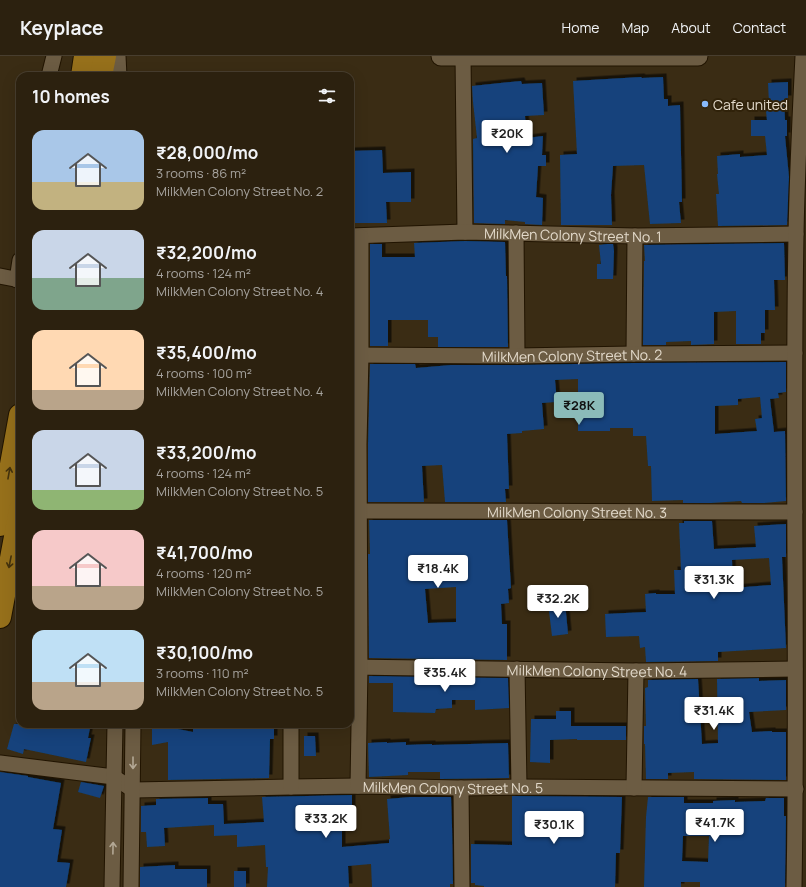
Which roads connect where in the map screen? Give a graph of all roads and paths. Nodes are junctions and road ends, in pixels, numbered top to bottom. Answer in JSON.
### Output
{"nodes":[{"id":1,"x":54,"y":56,"type":"edge"},
{"id":2,"x":85,"y":56,"type":"edge"},
{"id":3,"x":105,"y":56,"type":"edge"},
{"id":4,"x":118,"y":56,"type":"edge"},
{"id":5,"x":441,"y":56,"type":"edge"},
{"id":6,"x":463,"y":56,"type":"edge"},
{"id":7,"x":698,"y":56,"type":"edge"},
{"id":8,"x":803,"y":56,"type":"edge"},
{"id":9,"x":49,"y":72,"type":"edge"},
{"id":10,"x":83,"y":72,"type":"edge"},
{"id":11,"x":102,"y":72,"type":"edge"},
{"id":12,"x":119,"y":72,"type":"edge"},
{"id":13,"x":465,"y":232,"type":"junction"},
{"id":14,"x":516,"y":233,"type":"junction"},
{"id":15,"x":796,"y":234,"type":"junction"},
{"id":16,"x":355,"y":236,"type":"edge"},
{"id":17,"x":635,"y":236,"type":"junction"},
{"id":18,"x":0,"y":276,"type":"edge"},
{"id":19,"x":16,"y":280,"type":"edge"},
{"id":20,"x":795,"y":353,"type":"junction"},
{"id":21,"x":634,"y":354,"type":"junction"},
{"id":22,"x":355,"y":355,"type":"edge"},
{"id":23,"x":516,"y":356,"type":"junction"},
{"id":24,"x":16,"y":442,"type":"edge"},
{"id":25,"x":354,"y":444,"type":"edge"},
{"id":26,"x":6,"y":511,"type":"edge"},
{"id":27,"x":360,"y":511,"type":"junction"},
{"id":28,"x":795,"y":512,"type":"junction"},
{"id":29,"x":355,"y":579,"type":"edge"},
{"id":30,"x":0,"y":617,"type":"edge"},
{"id":31,"x":355,"y":667,"type":"edge"},
{"id":32,"x":516,"y":669,"type":"junction"},
{"id":33,"x":795,"y":669,"type":"junction"},
{"id":34,"x":636,"y":671,"type":"junction"},
{"id":35,"x":114,"y":728,"type":"edge"},
{"id":36,"x":133,"y":728,"type":"edge"},
{"id":37,"x":291,"y":728,"type":"edge"},
{"id":38,"x":0,"y":763,"type":"edge"},
{"id":39,"x":114,"y":777,"type":"junction"},
{"id":40,"x":291,"y":786,"type":"junction"},
{"id":41,"x":358,"y":786,"type":"junction"},
{"id":42,"x":519,"y":787,"type":"junction"},
{"id":43,"x":461,"y":788,"type":"junction"},
{"id":44,"x":634,"y":788,"type":"junction"},
{"id":45,"x":796,"y":789,"type":"junction"},
{"id":46,"x":133,"y":790,"type":"junction"},
{"id":47,"x":112,"y":887,"type":"edge"},
{"id":48,"x":131,"y":887,"type":"edge"},
{"id":49,"x":462,"y":887,"type":"edge"},
{"id":50,"x":794,"y":887,"type":"edge"}],
"edges":[{"from":1,"to":9,"type":"street"},
{"from":2,"to":10,"type":"main road"},
{"from":3,"to":11,"type":"main road"},
{"from":4,"to":12,"type":"street"},
{"from":5,"to":6,"type":"street"},
{"from":6,"to":7,"type":"street"},
{"from":6,"to":13,"type":"street"},
{"from":8,"to":15,"type":"street"},
{"from":13,"to":14,"type":"street","name":"MilkMen Colony Street No. 1"},
{"from":13,"to":16,"type":"street","name":"MilkMen Colony Street No. 1"},
{"from":14,"to":17,"type":"street","name":"MilkMen Colony Street No. 1"},
{"from":14,"to":23,"type":"street"},
{"from":15,"to":17,"type":"street","name":"MilkMen Colony Street No. 1"},
{"from":15,"to":20,"type":"street"},
{"from":16,"to":22,"type":"street"},
{"from":17,"to":21,"type":"street"},
{"from":18,"to":19,"type":"street"},
{"from":20,"to":21,"type":"street","name":"MilkMen Colony Street No. 2"},
{"from":20,"to":28,"type":"street"},
{"from":21,"to":23,"type":"street","name":"MilkMen Colony Street No. 2"},
{"from":22,"to":23,"type":"street","name":"MilkMen Colony Street No. 2"},
{"from":22,"to":25,"type":"street"},
{"from":26,"to":24,"type":"main road","one_way":true},
{"from":25,"to":27,"type":"street"},
{"from":26,"to":30,"type":"main road","one_way":true},
{"from":27,"to":28,"type":"street","name":"MilkMen Colony Street No. 3"},
{"from":27,"to":29,"type":"street"},
{"from":28,"to":33,"type":"street"},
{"from":29,"to":31,"type":"street"},
{"from":31,"to":32,"type":"street","name":"MilkMen Colony Street No. 4"},
{"from":31,"to":41,"type":"street"},
{"from":32,"to":34,"type":"street","name":"MilkMen Colony Street No. 4"},
{"from":32,"to":42,"type":"street"},
{"from":33,"to":34,"type":"street","name":"MilkMen Colony Street No. 4"},
{"from":33,"to":45,"type":"street"},
{"from":34,"to":44,"type":"street"},
{"from":35,"to":39,"type":"street"},
{"from":36,"to":46,"type":"street","one_way":true},
{"from":37,"to":40,"type":"street"},
{"from":38,"to":39,"type":"street"},
{"from":39,"to":46,"type":"street"},
{"from":47,"to":39,"type":"street","one_way":true},
{"from":40,"to":41,"type":"street","name":"MilkMen Colony Street No. 5"},
{"from":40,"to":46,"type":"street","name":"MilkMen Colony Street No. 5"},
{"from":41,"to":43,"type":"street","name":"MilkMen Colony Street No. 5"},
{"from":42,"to":43,"type":"street","name":"MilkMen Colony Street No. 5"},
{"from":42,"to":44,"type":"street","name":"MilkMen Colony Street No. 5"},
{"from":43,"to":49,"type":"street"},
{"from":44,"to":45,"type":"street","name":"MilkMen Colony Street No. 5"},
{"from":45,"to":50,"type":"street"},
{"from":46,"to":48,"type":"street"}]}
